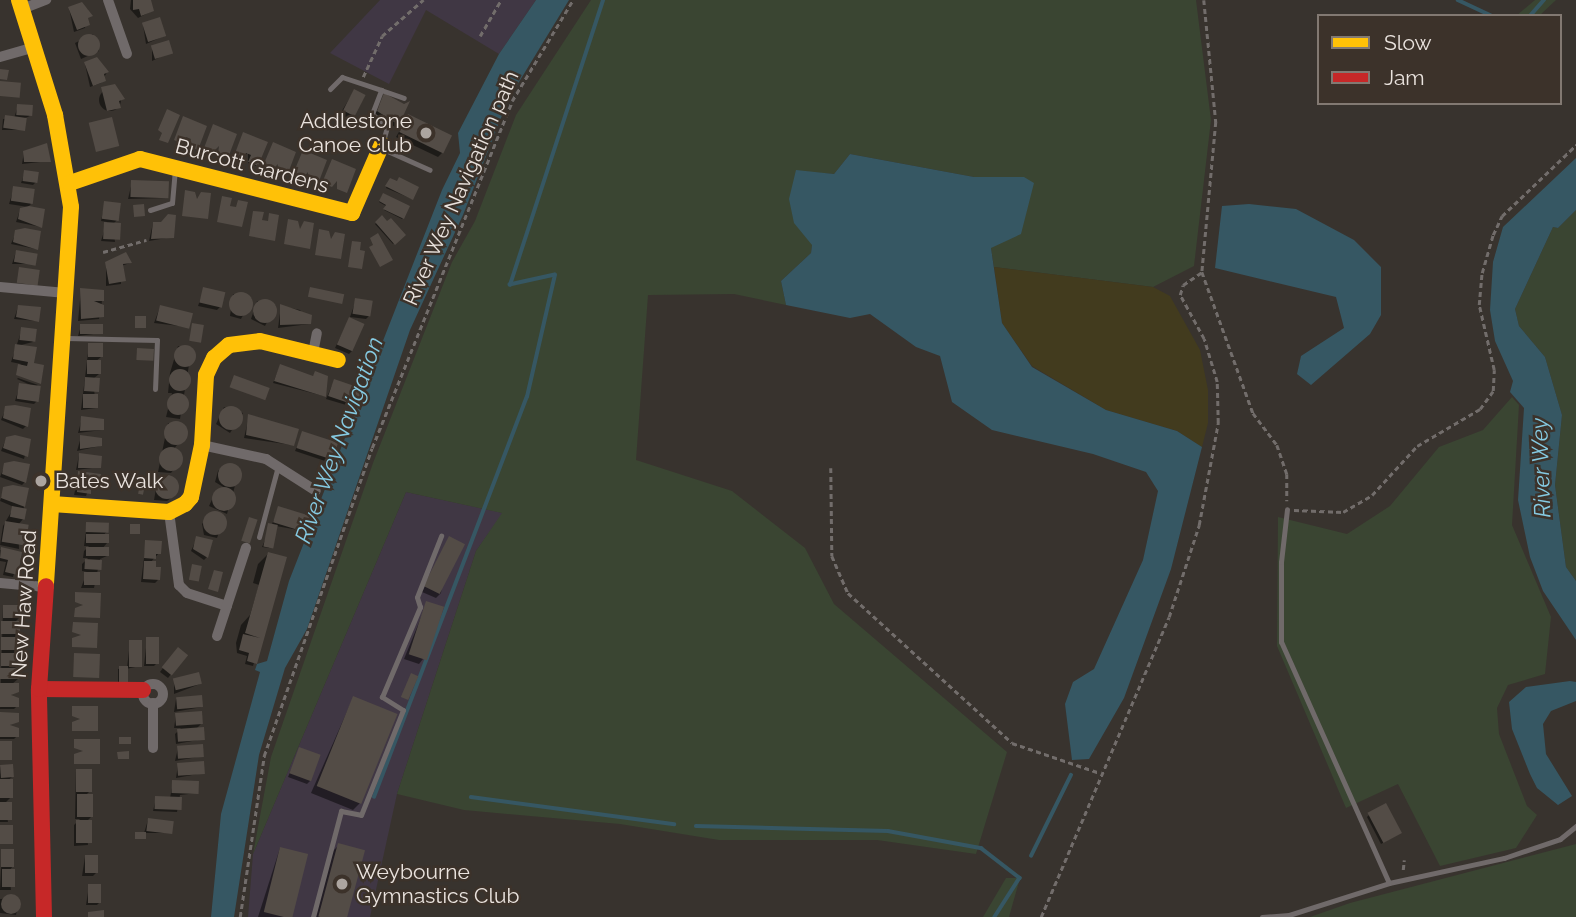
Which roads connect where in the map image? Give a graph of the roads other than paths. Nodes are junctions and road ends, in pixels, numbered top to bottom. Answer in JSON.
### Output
{"nodes":[{"id":1,"x":46,"y":0,"type":"edge"},
{"id":2,"x":108,"y":0,"type":"edge"},
{"id":3,"x":20,"y":4,"type":"edge"},
{"id":4,"x":34,"y":47,"type":"junction"},
{"id":5,"x":127,"y":54,"type":"dead end"},
{"id":6,"x":0,"y":57,"type":"edge"},
{"id":7,"x":330,"y":89,"type":"dead end"},
{"id":8,"x":381,"y":90,"type":"junction"},
{"id":9,"x":404,"y":98,"type":"dead end"},
{"id":10,"x":381,"y":146,"type":"junction"},
{"id":11,"x":176,"y":167,"type":"junction"},
{"id":12,"x":430,"y":170,"type":"dead end"},
{"id":13,"x":70,"y":183,"type":"junction"},
{"id":14,"x":150,"y":210,"type":"dead end"},
{"id":15,"x":0,"y":286,"type":"edge"},
{"id":16,"x":66,"y":293,"type":"junction"},
{"id":17,"x":317,"y":333,"type":"dead end"},
{"id":18,"x":62,"y":338,"type":"junction"},
{"id":19,"x":313,"y":353,"type":"junction"},
{"id":20,"x":338,"y":360,"type":"dead end"},
{"id":21,"x":155,"y":389,"type":"dead end"},
{"id":22,"x":202,"y":445,"type":"junction"},
{"id":23,"x":278,"y":465,"type":"junction"},
{"id":24,"x":316,"y":491,"type":"dead end"},
{"id":25,"x":52,"y":503,"type":"junction"},
{"id":26,"x":1287,"y":509,"type":"road end"},
{"id":27,"x":169,"y":512,"type":"junction"},
{"id":28,"x":441,"y":536,"type":"dead end"},
{"id":29,"x":259,"y":537,"type":"dead end"},
{"id":30,"x":246,"y":548,"type":"dead end"},
{"id":31,"x":0,"y":583,"type":"edge"},
{"id":32,"x":46,"y":587,"type":"junction"},
{"id":33,"x":226,"y":606,"type":"junction"},
{"id":34,"x":217,"y":636,"type":"dead end"},
{"id":35,"x":39,"y":689,"type":"junction"},
{"id":36,"x":148,"y":697,"type":"joint"},
{"id":37,"x":153,"y":748,"type":"dead end"},
{"id":38,"x":1576,"y":826,"type":"edge"},
{"id":39,"x":1389,"y":883,"type":"junction"},
{"id":40,"x":44,"y":917,"type":"edge"},
{"id":41,"x":313,"y":917,"type":"edge"},
{"id":42,"x":1262,"y":917,"type":"edge"}],
"edges":[{"from":1,"to":3,"type":"street"},
{"from":2,"to":5,"type":"street"},
{"from":3,"to":4,"type":"main road","name":"New Haw Road"},
{"from":4,"to":6,"type":"street"},
{"from":4,"to":13,"type":"main road","name":"New Haw Road"},
{"from":7,"to":8,"type":"lane"},
{"from":8,"to":9,"type":"lane"},
{"from":8,"to":10,"type":"lane"},
{"from":10,"to":11,"type":"main road","name":"Burcott Gardens"},
{"from":10,"to":12,"type":"lane"},
{"from":11,"to":13,"type":"main road","name":"Burcott Gardens"},
{"from":11,"to":14,"type":"lane"},
{"from":13,"to":16,"type":"main road","name":"New Haw Road"},
{"from":15,"to":16,"type":"street"},
{"from":16,"to":18,"type":"main road","name":"New Haw Road"},
{"from":17,"to":19,"type":"street"},
{"from":18,"to":21,"type":"lane"},
{"from":18,"to":25,"type":"main road","name":"New Haw Road"},
{"from":19,"to":20,"type":"main road"},
{"from":19,"to":22,"type":"main road"},
{"from":22,"to":23,"type":"street"},
{"from":22,"to":27,"type":"main road"},
{"from":23,"to":24,"type":"street"},
{"from":23,"to":29,"type":"lane"},
{"from":25,"to":27,"type":"main road"},
{"from":25,"to":32,"type":"main road","name":"New Haw Road"},
{"from":26,"to":39,"type":"lane"},
{"from":27,"to":33,"type":"street"},
{"from":28,"to":41,"type":"lane"},
{"from":30,"to":33,"type":"street"},
{"from":31,"to":32,"type":"street"},
{"from":32,"to":35,"type":"main road","name":"New Haw Road"},
{"from":33,"to":34,"type":"street"},
{"from":35,"to":36,"type":"main road"},
{"from":35,"to":40,"type":"main road","name":"New Haw Road"},
{"from":36,"to":37,"type":"street"},
{"from":38,"to":39,"type":"lane"},
{"from":39,"to":42,"type":"lane"}]}
